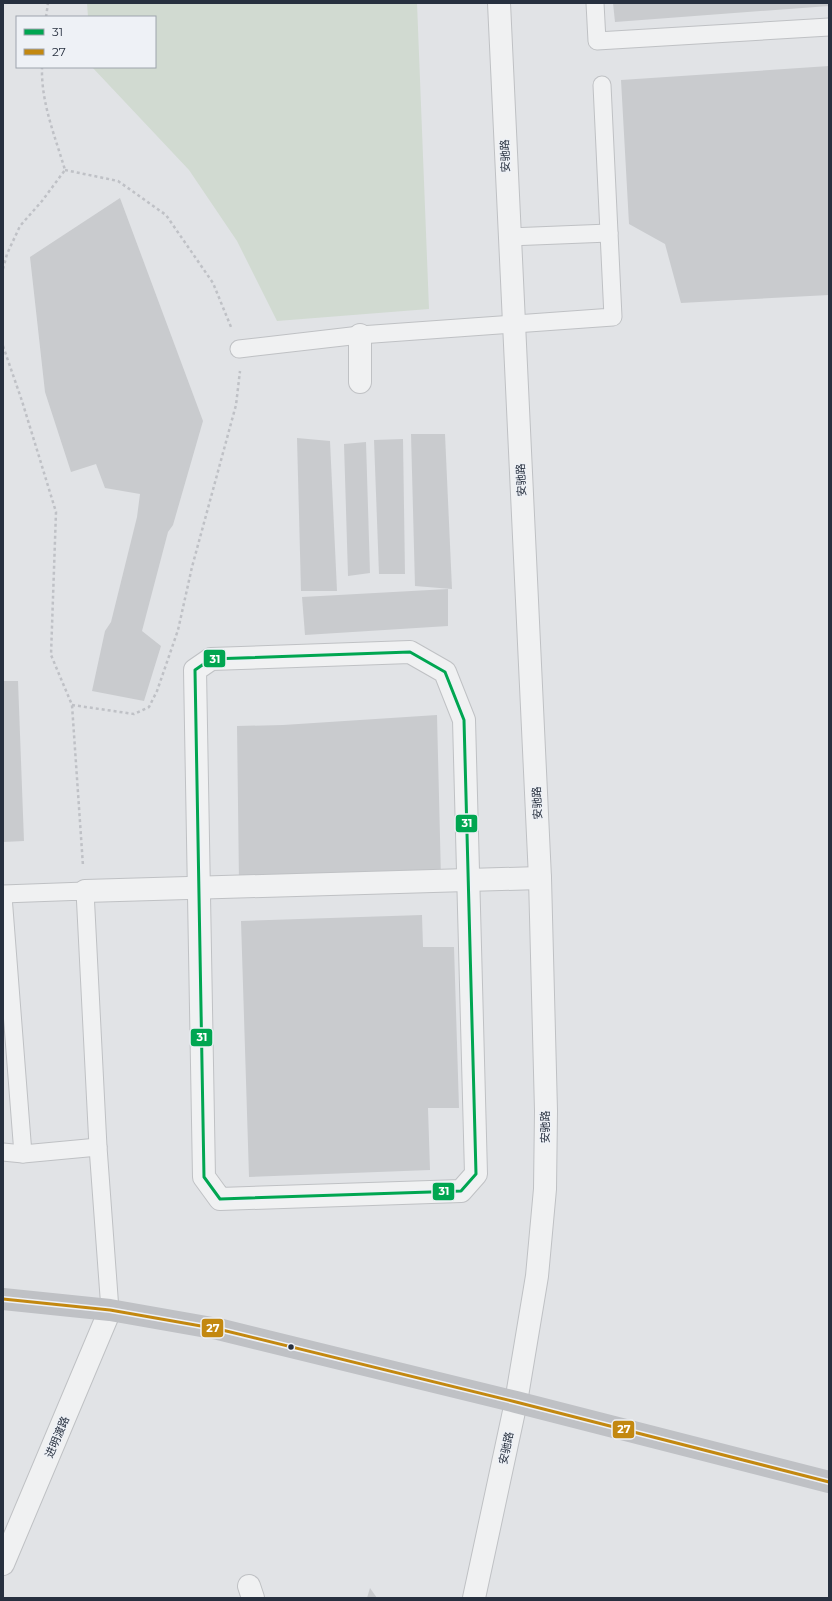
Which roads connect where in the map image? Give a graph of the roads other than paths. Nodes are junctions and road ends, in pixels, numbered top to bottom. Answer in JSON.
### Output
{"nodes":[{"id":1,"x":499,"y":3,"type":"edge"},
{"id":2,"x":595,"y":3,"type":"edge"},
{"id":3,"x":829,"y":27,"type":"edge"},
{"id":4,"x":602,"y":85,"type":"dead end"},
{"id":5,"x":609,"y":233,"type":"junction"},
{"id":6,"x":509,"y":237,"type":"junction"},
{"id":7,"x":514,"y":324,"type":"junction"},
{"id":8,"x":360,"y":335,"type":"junction"},
{"id":9,"x":239,"y":350,"type":"road end"},
{"id":10,"x":360,"y":382,"type":"dead end"},
{"id":11,"x":540,"y":878,"type":"junction"},
{"id":12,"x":467,"y":881,"type":"junction"},
{"id":13,"x":199,"y":889,"type":"junction"},
{"id":14,"x":85,"y":891,"type":"junction"},
{"id":15,"x":3,"y":895,"type":"edge"},
{"id":16,"x":98,"y":1147,"type":"junction"},
{"id":17,"x":3,"y":1152,"type":"edge"},
{"id":18,"x":23,"y":1154,"type":"junction"},
{"id":19,"x":3,"y":1299,"type":"edge"},
{"id":20,"x":110,"y":1310,"type":"junction"},
{"id":21,"x":516,"y":1402,"type":"junction"},
{"id":22,"x":829,"y":1482,"type":"edge"},
{"id":23,"x":3,"y":1564,"type":"edge"},
{"id":24,"x":474,"y":1598,"type":"edge"}],
"edges":[{"from":1,"to":6,"type":"street","name":"安驰路"},
{"from":2,"to":3,"type":"lane"},
{"from":4,"to":5,"type":"lane"},
{"from":5,"to":6,"type":"lane"},
{"from":5,"to":7,"type":"lane"},
{"from":6,"to":7,"type":"street","name":"安驰路"},
{"from":7,"to":8,"type":"lane"},
{"from":7,"to":11,"type":"street","name":"安驰路"},
{"from":8,"to":9,"type":"lane"},
{"from":8,"to":10,"type":"street"},
{"from":11,"to":12,"type":"street"},
{"from":11,"to":21,"type":"street","name":"安驰路"},
{"from":12,"to":13,"type":"street"},
{"from":12,"to":13,"type":"street"},
{"from":12,"to":13,"type":"street"},
{"from":13,"to":14,"type":"street"},
{"from":14,"to":15,"type":"lane"},
{"from":14,"to":16,"type":"lane"},
{"from":15,"to":18,"type":"lane"},
{"from":16,"to":18,"type":"lane"},
{"from":16,"to":20,"type":"lane"},
{"from":17,"to":18,"type":"lane"},
{"from":19,"to":20,"type":"main road"},
{"from":20,"to":21,"type":"main road"},
{"from":20,"to":23,"type":"street","name":"进明渡路"},
{"from":21,"to":22,"type":"main road"},
{"from":21,"to":24,"type":"street","name":"安驰路"}]}
